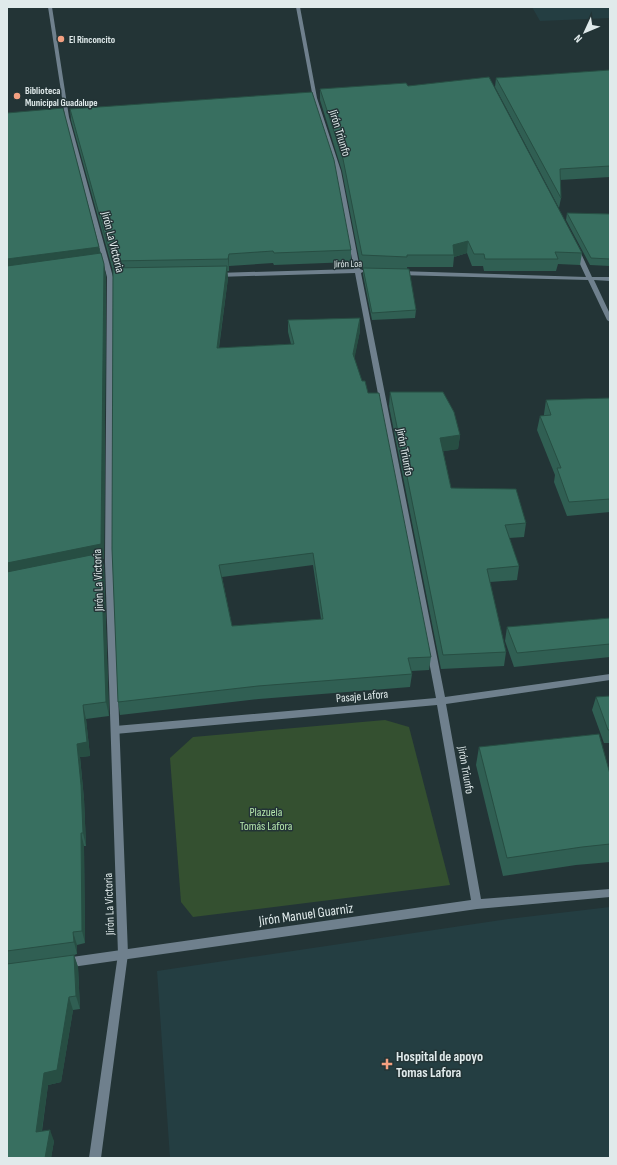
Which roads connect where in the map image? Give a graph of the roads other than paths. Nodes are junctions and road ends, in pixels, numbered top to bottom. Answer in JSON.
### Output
{"nodes":[{"id":1,"x":50,"y":7,"type":"edge"},
{"id":2,"x":298,"y":7,"type":"edge"},
{"id":3,"x":323,"y":97,"type":"edge"},
{"id":4,"x":308,"y":98,"type":"edge"},
{"id":5,"x":315,"y":98,"type":"junction"},
{"id":6,"x":574,"y":244,"type":"edge"},
{"id":7,"x":357,"y":271,"type":"junction"},
{"id":8,"x":372,"y":272,"type":"edge"},
{"id":9,"x":388,"y":272,"type":"edge"},
{"id":10,"x":214,"y":275,"type":"edge"},
{"id":11,"x":592,"y":279,"type":"junction"},
{"id":12,"x":610,"y":279,"type":"edge"},
{"id":13,"x":610,"y":320,"type":"edge"},
{"id":14,"x":610,"y":677,"type":"edge"},
{"id":15,"x":441,"y":701,"type":"junction"},
{"id":16,"x":115,"y":730,"type":"junction"},
{"id":17,"x":610,"y":893,"type":"edge"},
{"id":18,"x":477,"y":904,"type":"junction"},
{"id":19,"x":123,"y":954,"type":"junction"},
{"id":20,"x":54,"y":964,"type":"edge"},
{"id":21,"x":95,"y":1158,"type":"edge"}],
"edges":[{"from":1,"to":16,"type":"street","name":"Jirón La Victoria"},
{"from":2,"to":5,"type":"street","name":"Jirón Triunfo"},
{"from":3,"to":5,"type":"street"},
{"from":4,"to":5,"type":"street"},
{"from":5,"to":7,"type":"street","name":"Jirón Triunfo"},
{"from":6,"to":11,"type":"street"},
{"from":7,"to":8,"type":"street","name":"Jirón Loa"},
{"from":7,"to":10,"type":"street","name":"Jirón Loa"},
{"from":7,"to":15,"type":"street","name":"Jirón Triunfo"},
{"from":9,"to":11,"type":"street"},
{"from":11,"to":12,"type":"street"},
{"from":11,"to":13,"type":"street"},
{"from":14,"to":15,"type":"street","name":"Pasaje Lafora"},
{"from":15,"to":16,"type":"street","name":"Pasaje Lafora"},
{"from":15,"to":18,"type":"street","name":"Jirón Triunfo"},
{"from":16,"to":19,"type":"street","name":"Jirón La Victoria"},
{"from":17,"to":18,"type":"street","name":"Jirón Manuel Guarniz"},
{"from":18,"to":19,"type":"street","name":"Jirón Manuel Guarniz"},
{"from":19,"to":20,"type":"street","name":"Jirón Manuel Guarniz"},
{"from":19,"to":21,"type":"street","name":"Jirón La Victoria"}]}
